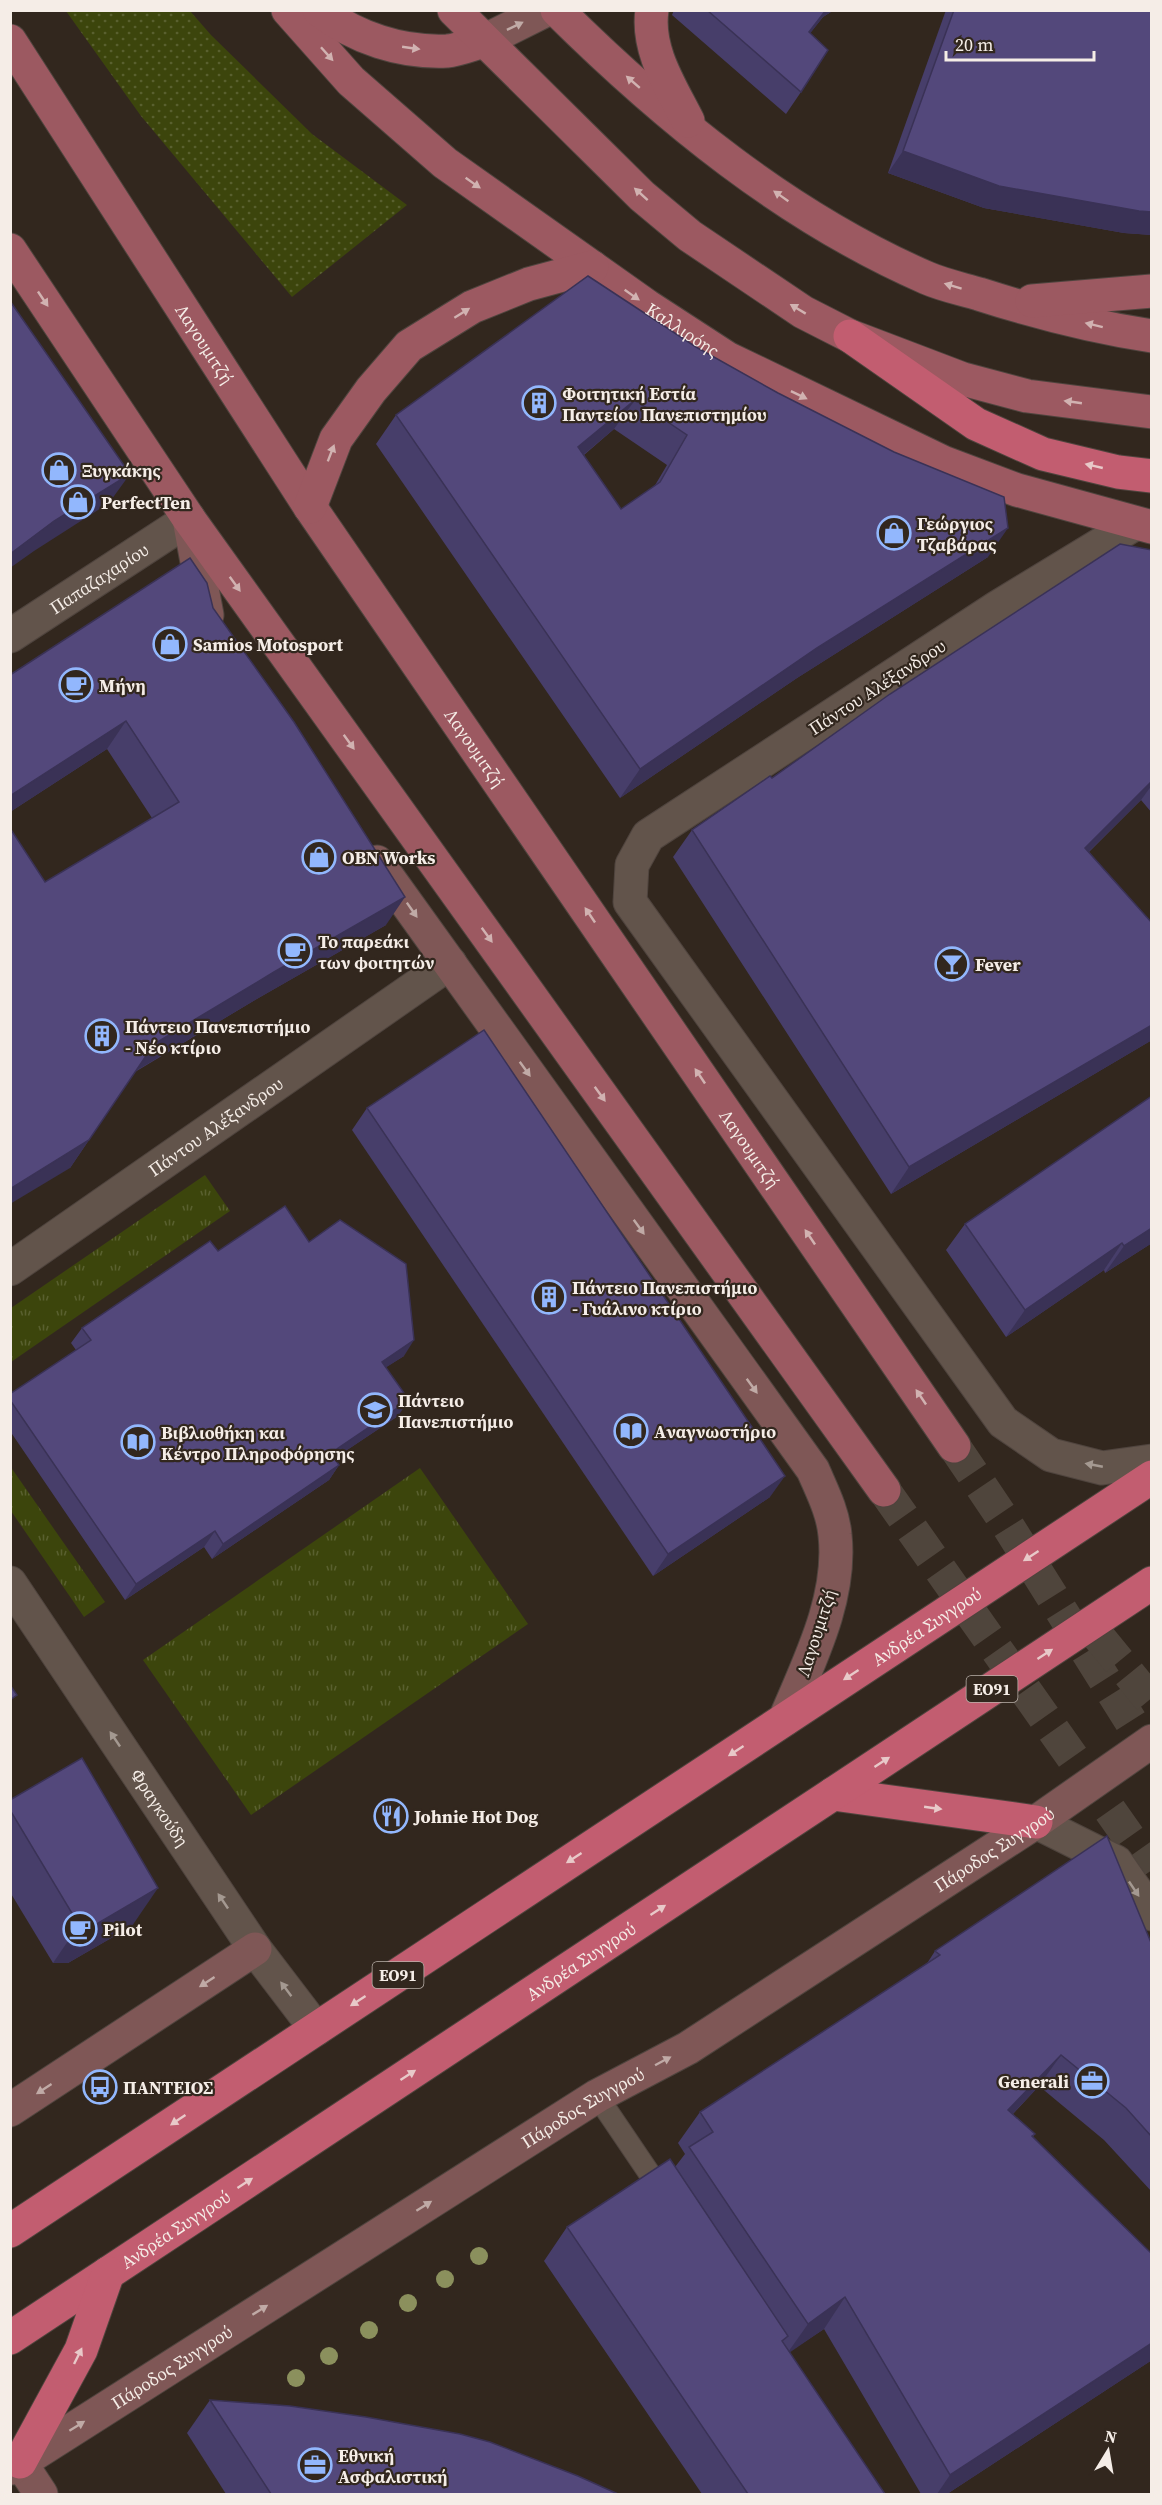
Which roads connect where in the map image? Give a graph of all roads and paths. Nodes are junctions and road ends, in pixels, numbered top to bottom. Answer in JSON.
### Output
{"nodes":[{"id":1,"x":288,"y":10,"type":"edge"},
{"id":2,"x":319,"y":10,"type":"edge"},
{"id":3,"x":454,"y":10,"type":"edge"},
{"id":4,"x":546,"y":10,"type":"edge"},
{"id":5,"x":557,"y":10,"type":"edge"},
{"id":6,"x":652,"y":10,"type":"edge"},
{"id":7,"x":10,"y":41,"type":"edge"},
{"id":8,"x":484,"y":41,"type":"junction"},
{"id":9,"x":694,"y":134,"type":"junction"},
{"id":10,"x":10,"y":250,"type":"edge"},
{"id":11,"x":592,"y":267,"type":"junction"},
{"id":12,"x":1152,"y":291,"type":"edge"},
{"id":13,"x":1009,"y":304,"type":"junction"},
{"id":14,"x":850,"y":336,"type":"junction"},
{"id":15,"x":1152,"y":336,"type":"edge"},
{"id":16,"x":1152,"y":412,"type":"edge"},
{"id":17,"x":1152,"y":476,"type":"edge"},
{"id":18,"x":310,"y":507,"type":"junction"},
{"id":19,"x":189,"y":519,"type":"junction"},
{"id":20,"x":1144,"y":525,"type":"edge"},
{"id":21,"x":10,"y":636,"type":"edge"},
{"id":22,"x":223,"y":645,"type":"edge"},
{"id":23,"x":360,"y":838,"type":"edge"},
{"id":24,"x":450,"y":963,"type":"junction"},
{"id":25,"x":10,"y":1269,"type":"edge"},
{"id":26,"x":954,"y":1446,"type":"tunnel mouth"},
{"id":27,"x":1152,"y":1461,"type":"edge"},
{"id":28,"x":1152,"y":1477,"type":"edge"},
{"id":29,"x":884,"y":1490,"type":"tunnel mouth"},
{"id":30,"x":10,"y":1583,"type":"edge"},
{"id":31,"x":1152,"y":1583,"type":"edge"},
{"id":32,"x":785,"y":1719,"type":"junction"},
{"id":33,"x":1152,"y":1741,"type":"edge"},
{"id":34,"x":833,"y":1794,"type":"junction"},
{"id":35,"x":1036,"y":1822,"type":"junction"},
{"id":36,"x":1152,"y":1914,"type":"edge"},
{"id":37,"x":255,"y":1949,"type":"junction"},
{"id":38,"x":316,"y":2029,"type":"junction"},
{"id":39,"x":597,"y":2096,"type":"junction"},
{"id":40,"x":10,"y":2110,"type":"edge"},
{"id":41,"x":677,"y":2216,"type":"edge"},
{"id":42,"x":10,"y":2231,"type":"edge"},
{"id":43,"x":108,"y":2273,"type":"junction"},
{"id":44,"x":10,"y":2338,"type":"edge"},
{"id":45,"x":15,"y":2466,"type":"edge"},
{"id":46,"x":41,"y":2494,"type":"edge"}],
"edges":[{"from":1,"to":11,"type":"main road","name":"Καλλιρόης","one_way":true},
{"from":2,"to":8,"type":"main road","one_way":true},
{"from":3,"to":8,"type":"main road"},
{"from":8,"to":4,"type":"street","one_way":true},
{"from":9,"to":5,"type":"main road","one_way":true},
{"from":6,"to":9,"type":"main road"},
{"from":7,"to":18,"type":"main road","name":"Λαγουμιτζή"},
{"from":14,"to":8,"type":"main road","one_way":true},
{"from":13,"to":9,"type":"main road","one_way":true},
{"from":10,"to":19,"type":"main road","one_way":true},
{"from":18,"to":11,"type":"main road","one_way":true},
{"from":11,"to":20,"type":"main road","name":"Καλλιρόης","one_way":true},
{"from":12,"to":13,"type":"main road"},
{"from":15,"to":13,"type":"main road","one_way":true},
{"from":16,"to":14,"type":"main road","one_way":true},
{"from":17,"to":14,"type":"highway","one_way":true},
{"from":26,"to":18,"type":"main road","name":"Λαγουμιτζή","one_way":true},
{"from":19,"to":21,"type":"street","name":"Παπαζαχαρίου"},
{"from":19,"to":22,"type":"street"},
{"from":19,"to":29,"type":"main road","one_way":true},
{"from":27,"to":20,"type":"street","name":"Πάντου Αλέξανδρου","one_way":true},
{"from":23,"to":24,"type":"street","name":"Λαγουμιτζή","one_way":true},
{"from":24,"to":25,"type":"street","name":"Πάντου Αλέξανδρου"},
{"from":24,"to":32,"type":"street","name":"Λαγουμιτζή","one_way":true},
{"from":28,"to":32,"type":"highway","name":"Ανδρέα Συγγρού","number":"ΕΟ91","one_way":true},
{"from":37,"to":30,"type":"street","name":"Φραγκούδη","one_way":true},
{"from":34,"to":31,"type":"highway","name":"Ανδρέα Συγγρού","number":"ΕΟ91","one_way":true},
{"from":32,"to":38,"type":"highway","name":"Ανδρέα Συγγρού","number":"ΕΟ91","one_way":true},
{"from":33,"to":35,"type":"street","name":"Πάροδος Συγγρού"},
{"from":34,"to":35,"type":"highway","one_way":true},
{"from":43,"to":34,"type":"highway","name":"Ανδρέα Συγγρού","number":"ΕΟ91","one_way":true},
{"from":35,"to":36,"type":"street","one_way":true},
{"from":39,"to":35,"type":"street","name":"Πάροδος Συγγρού","one_way":true},
{"from":38,"to":37,"type":"street","name":"Φραγκούδη","one_way":true},
{"from":37,"to":40,"type":"street","one_way":true},
{"from":38,"to":42,"type":"highway","name":"Ανδρέα Συγγρού","number":"ΕΟ91","one_way":true},
{"from":39,"to":41,"type":"lane"},
{"from":45,"to":39,"type":"street","name":"Πάροδος Συγγρού","one_way":true},
{"from":43,"to":44,"type":"highway","name":"Ανδρέα Συγγρού","number":"ΕΟ91"},
{"from":45,"to":43,"type":"highway","one_way":true},
{"from":45,"to":46,"type":"street"}]}
